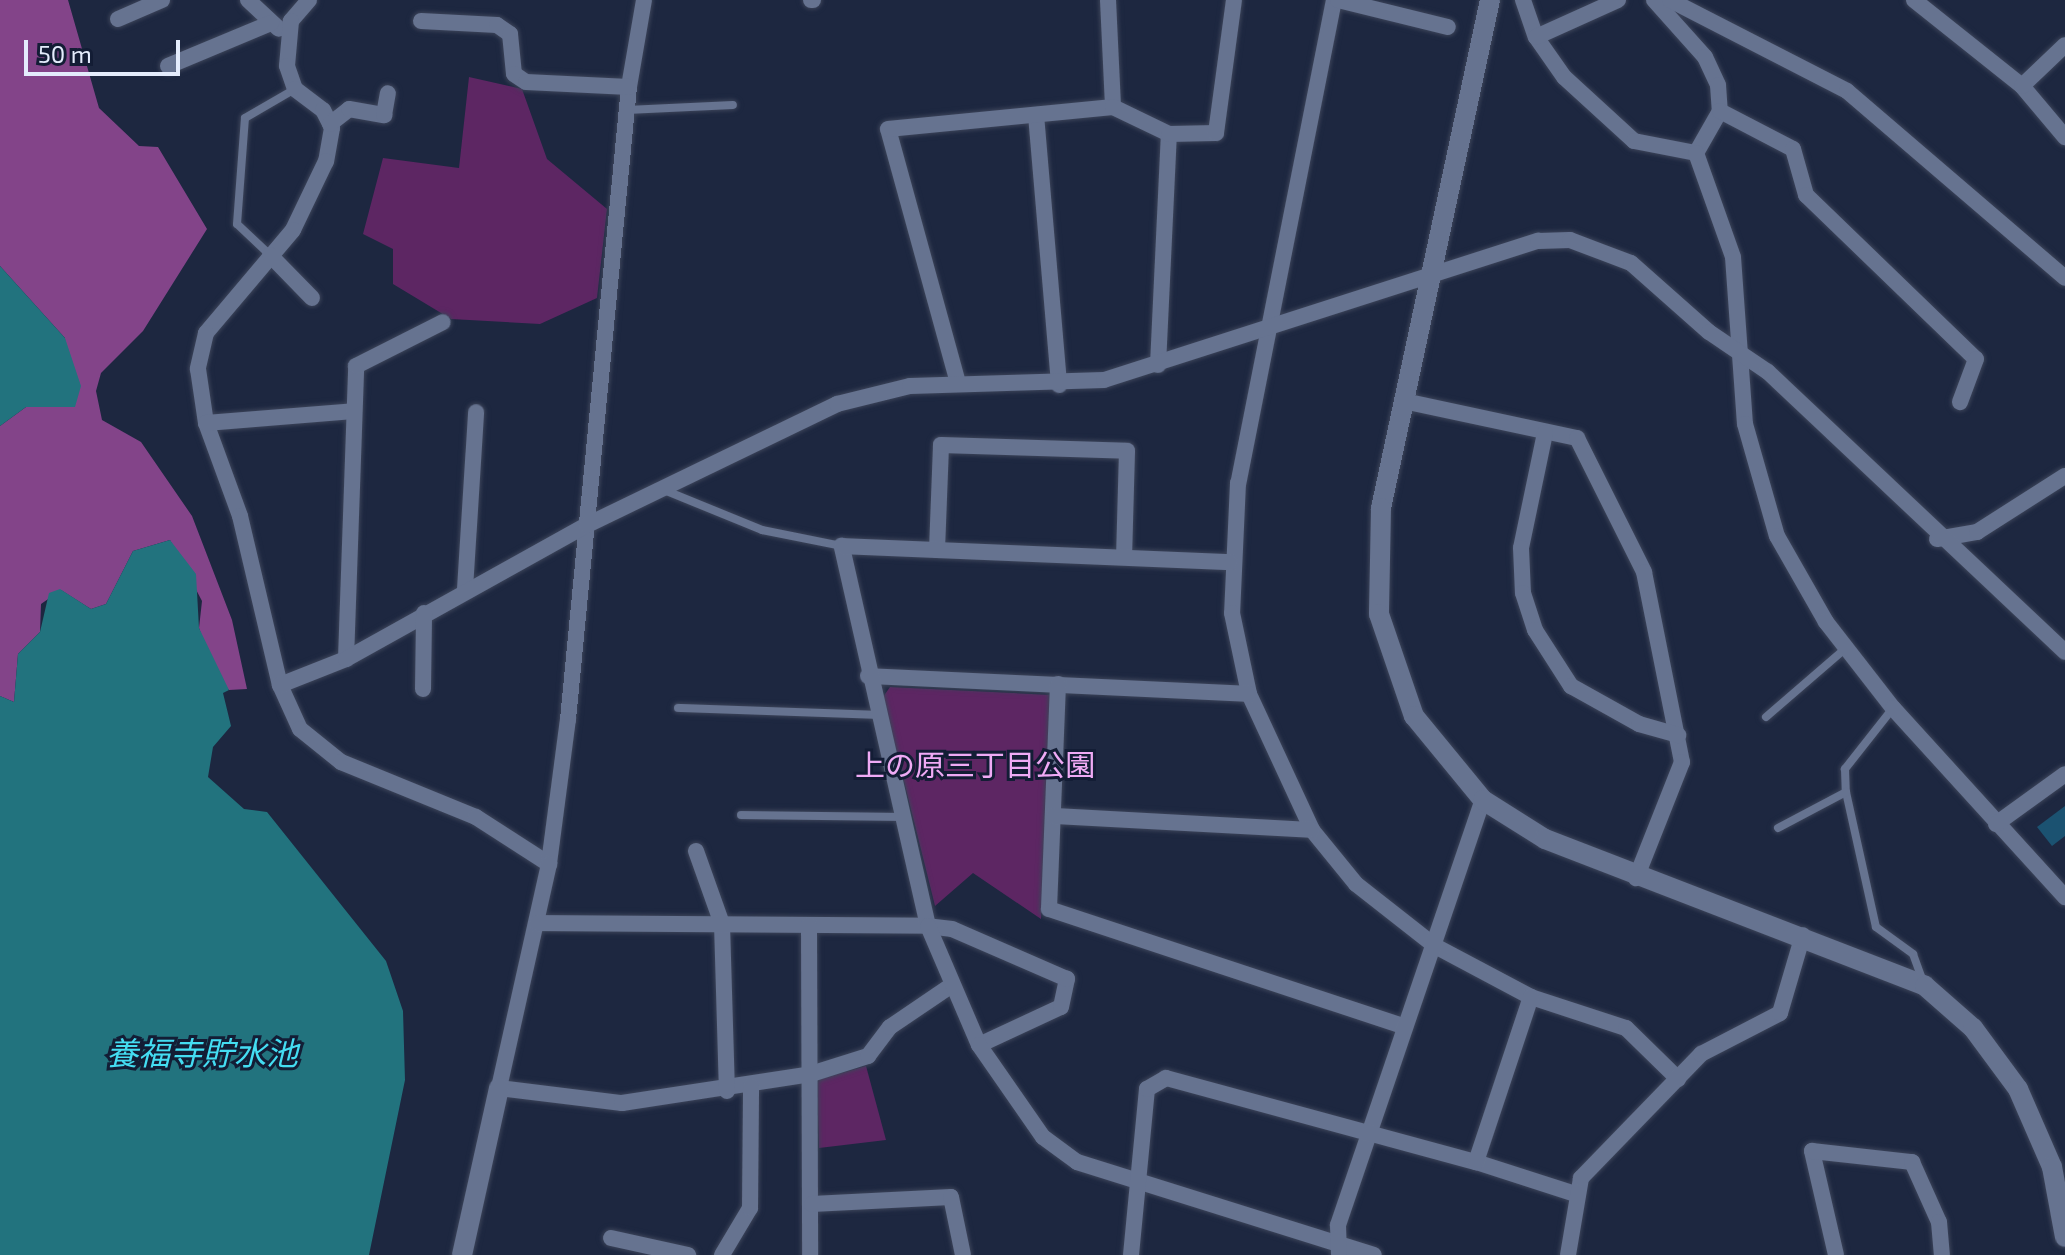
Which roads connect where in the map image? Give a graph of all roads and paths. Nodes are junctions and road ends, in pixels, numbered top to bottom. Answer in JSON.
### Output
{"nodes":[{"id":1,"x":162,"y":0,"type":"edge"},
{"id":2,"x":248,"y":0,"type":"edge"},
{"id":3,"x":309,"y":0,"type":"edge"},
{"id":4,"x":644,"y":0,"type":"edge"},
{"id":5,"x":1108,"y":0,"type":"edge"},
{"id":6,"x":1234,"y":0,"type":"edge"},
{"id":7,"x":1490,"y":0,"type":"edge"},
{"id":8,"x":1523,"y":0,"type":"edge"},
{"id":9,"x":1618,"y":0,"type":"edge"},
{"id":10,"x":1654,"y":0,"type":"edge"},
{"id":11,"x":1670,"y":0,"type":"edge"},
{"id":12,"x":1914,"y":0,"type":"edge"},
{"id":13,"x":1337,"y":1,"type":"edge"},
{"id":14,"x":118,"y":19,"type":"dead end"},
{"id":15,"x":421,"y":21,"type":"dead end"},
{"id":16,"x":271,"y":23,"type":"junction"},
{"id":17,"x":1448,"y":27,"type":"dead end"},
{"id":18,"x":287,"y":35,"type":"junction"},
{"id":19,"x":1536,"y":37,"type":"junction"},
{"id":20,"x":2065,"y":45,"type":"edge"},
{"id":21,"x":168,"y":66,"type":"dead end"},
{"id":22,"x":2022,"y":86,"type":"junction"},
{"id":23,"x":629,"y":87,"type":"junction"},
{"id":24,"x":295,"y":89,"type":"junction"},
{"id":25,"x":388,"y":93,"type":"dead end"},
{"id":26,"x":733,"y":105,"type":"dead end"},
{"id":27,"x":1113,"y":107,"type":"junction"},
{"id":28,"x":626,"y":110,"type":"junction"},
{"id":29,"x":1720,"y":111,"type":"junction"},
{"id":30,"x":1036,"y":115,"type":"junction"},
{"id":31,"x":330,"y":124,"type":"junction"},
{"id":32,"x":1169,"y":134,"type":"junction"},
{"id":33,"x":2065,"y":137,"type":"edge"},
{"id":34,"x":1696,"y":153,"type":"junction"},
{"id":35,"x":270,"y":255,"type":"junction"},
{"id":36,"x":1431,"y":275,"type":"junction"},
{"id":37,"x":2065,"y":278,"type":"edge"},
{"id":38,"x":312,"y":298,"type":"dead end"},
{"id":39,"x":443,"y":322,"type":"dead end"},
{"id":40,"x":1268,"y":329,"type":"junction"},
{"id":41,"x":1735,"y":351,"type":"junction"},
{"id":42,"x":1158,"y":365,"type":"junction"},
{"id":43,"x":958,"y":383,"type":"junction"},
{"id":44,"x":1059,"y":385,"type":"junction"},
{"id":45,"x":1404,"y":401,"type":"junction"},
{"id":46,"x":1960,"y":402,"type":"dead end"},
{"id":47,"x":354,"y":411,"type":"junction"},
{"id":48,"x":476,"y":412,"type":"dead end"},
{"id":49,"x":206,"y":423,"type":"junction"},
{"id":50,"x":1545,"y":433,"type":"junction"},
{"id":51,"x":2065,"y":476,"type":"edge"},
{"id":52,"x":660,"y":488,"type":"junction"},
{"id":53,"x":587,"y":525,"type":"junction"},
{"id":54,"x":1937,"y":539,"type":"junction"},
{"id":55,"x":842,"y":546,"type":"junction"},
{"id":56,"x":937,"y":550,"type":"junction"},
{"id":57,"x":1124,"y":556,"type":"junction"},
{"id":58,"x":1230,"y":562,"type":"junction"},
{"id":59,"x":465,"y":589,"type":"junction"},
{"id":60,"x":424,"y":613,"type":"junction"},
{"id":61,"x":1846,"y":648,"type":"junction"},
{"id":62,"x":2065,"y":652,"type":"edge"},
{"id":63,"x":346,"y":659,"type":"junction"},
{"id":64,"x":868,"y":676,"type":"junction"},
{"id":65,"x":1058,"y":684,"type":"junction"},
{"id":66,"x":280,"y":685,"type":"junction"},
{"id":67,"x":423,"y":689,"type":"dead end"},
{"id":68,"x":1249,"y":694,"type":"junction"},
{"id":69,"x":678,"y":708,"type":"dead end"},
{"id":70,"x":1893,"y":708,"type":"junction"},
{"id":71,"x":877,"y":715,"type":"junction"},
{"id":72,"x":1766,"y":717,"type":"dead end"},
{"id":73,"x":1678,"y":735,"type":"junction"},
{"id":74,"x":2065,"y":774,"type":"edge"},
{"id":75,"x":1846,"y":792,"type":"junction"},
{"id":76,"x":1483,"y":800,"type":"junction"},
{"id":77,"x":741,"y":815,"type":"dead end"},
{"id":78,"x":1054,"y":816,"type":"junction"},
{"id":79,"x":902,"y":817,"type":"junction"},
{"id":80,"x":1996,"y":824,"type":"junction"},
{"id":81,"x":1778,"y":828,"type":"dead end"},
{"id":82,"x":1312,"y":830,"type":"junction"},
{"id":83,"x":696,"y":851,"type":"dead end"},
{"id":84,"x":549,"y":864,"type":"junction"},
{"id":85,"x":1636,"y":878,"type":"junction"},
{"id":86,"x":2065,"y":896,"type":"edge"},
{"id":87,"x":537,"y":923,"type":"junction"},
{"id":88,"x":722,"y":924,"type":"junction"},
{"id":89,"x":809,"y":925,"type":"junction"},
{"id":90,"x":928,"y":926,"type":"junction"},
{"id":91,"x":1803,"y":935,"type":"junction"},
{"id":92,"x":1435,"y":946,"type":"junction"},
{"id":93,"x":1925,"y":986,"type":"junction"},
{"id":94,"x":949,"y":987,"type":"junction"},
{"id":95,"x":1531,"y":997,"type":"junction"},
{"id":96,"x":1403,"y":1026,"type":"junction"},
{"id":97,"x":979,"y":1045,"type":"junction"},
{"id":98,"x":811,"y":1074,"type":"junction"},
{"id":99,"x":1678,"y":1079,"type":"junction"},
{"id":100,"x":751,"y":1086,"type":"junction"},
{"id":101,"x":499,"y":1088,"type":"junction"},
{"id":102,"x":727,"y":1091,"type":"junction"},
{"id":103,"x":1369,"y":1136,"type":"junction"},
{"id":104,"x":1476,"y":1162,"type":"junction"},
{"id":105,"x":1136,"y":1179,"type":"junction"},
{"id":106,"x":1575,"y":1194,"type":"junction"},
{"id":107,"x":812,"y":1204,"type":"junction"},
{"id":108,"x":2065,"y":1237,"type":"edge"},
{"id":109,"x":611,"y":1238,"type":"dead end"},
{"id":110,"x":1338,"y":1250,"type":"edge"},
{"id":111,"x":462,"y":1255,"type":"edge"},
{"id":112,"x":688,"y":1255,"type":"edge"},
{"id":113,"x":722,"y":1255,"type":"edge"},
{"id":114,"x":810,"y":1255,"type":"edge"},
{"id":115,"x":963,"y":1255,"type":"edge"},
{"id":116,"x":1131,"y":1255,"type":"edge"},
{"id":117,"x":1374,"y":1255,"type":"edge"},
{"id":118,"x":1568,"y":1255,"type":"edge"},
{"id":119,"x":1836,"y":1255,"type":"edge"},
{"id":120,"x":1942,"y":1255,"type":"edge"}],
"edges":[{"from":1,"to":14,"type":"street"},
{"from":2,"to":16,"type":"street"},
{"from":3,"to":18,"type":"street"},
{"from":4,"to":23,"type":"street"},
{"from":5,"to":27,"type":"street"},
{"from":6,"to":32,"type":"street"},
{"from":7,"to":36,"type":"street"},
{"from":8,"to":19,"type":"street"},
{"from":9,"to":19,"type":"street"},
{"from":10,"to":29,"type":"street"},
{"from":11,"to":37,"type":"street"},
{"from":12,"to":22,"type":"street"},
{"from":13,"to":17,"type":"street"},
{"from":13,"to":40,"type":"street"},
{"from":15,"to":23,"type":"street"},
{"from":16,"to":18,"type":"street"},
{"from":16,"to":21,"type":"street"},
{"from":18,"to":24,"type":"street"},
{"from":19,"to":34,"type":"street"},
{"from":20,"to":22,"type":"street"},
{"from":22,"to":33,"type":"street"},
{"from":23,"to":28,"type":"street"},
{"from":24,"to":31,"type":"street"},
{"from":24,"to":35,"type":"lane"},
{"from":25,"to":31,"type":"street"},
{"from":26,"to":28,"type":"lane"},
{"from":27,"to":30,"type":"street"},
{"from":27,"to":32,"type":"street"},
{"from":28,"to":53,"type":"street"},
{"from":29,"to":34,"type":"street"},
{"from":29,"to":46,"type":"street"},
{"from":30,"to":43,"type":"street"},
{"from":30,"to":44,"type":"street"},
{"from":31,"to":35,"type":"street"},
{"from":32,"to":42,"type":"street"},
{"from":34,"to":41,"type":"street"},
{"from":35,"to":38,"type":"street"},
{"from":35,"to":49,"type":"street"},
{"from":36,"to":40,"type":"street"},
{"from":36,"to":41,"type":"street"},
{"from":36,"to":45,"type":"street"},
{"from":39,"to":47,"type":"street"},
{"from":40,"to":42,"type":"street"},
{"from":40,"to":58,"type":"street"},
{"from":41,"to":54,"type":"street"},
{"from":41,"to":61,"type":"street"},
{"from":42,"to":44,"type":"street"},
{"from":43,"to":44,"type":"street"},
{"from":43,"to":52,"type":"street"},
{"from":45,"to":50,"type":"street"},
{"from":45,"to":76,"type":"street"},
{"from":47,"to":49,"type":"street"},
{"from":47,"to":63,"type":"street"},
{"from":48,"to":59,"type":"street"},
{"from":49,"to":66,"type":"street"},
{"from":50,"to":73,"type":"street"},
{"from":50,"to":73,"type":"street"},
{"from":51,"to":54,"type":"street"},
{"from":52,"to":53,"type":"street"},
{"from":52,"to":55,"type":"lane"},
{"from":53,"to":59,"type":"street"},
{"from":53,"to":84,"type":"street"},
{"from":54,"to":62,"type":"street"},
{"from":55,"to":56,"type":"street"},
{"from":55,"to":64,"type":"street"},
{"from":56,"to":57,"type":"street"},
{"from":56,"to":57,"type":"street"},
{"from":57,"to":58,"type":"street"},
{"from":58,"to":68,"type":"street"},
{"from":59,"to":60,"type":"street"},
{"from":60,"to":63,"type":"street"},
{"from":60,"to":67,"type":"street"},
{"from":61,"to":70,"type":"street"},
{"from":61,"to":72,"type":"lane"},
{"from":63,"to":66,"type":"street"},
{"from":64,"to":65,"type":"street"},
{"from":64,"to":71,"type":"street"},
{"from":65,"to":68,"type":"street"},
{"from":65,"to":78,"type":"street"},
{"from":66,"to":84,"type":"street"},
{"from":68,"to":82,"type":"street"},
{"from":69,"to":71,"type":"lane"},
{"from":70,"to":75,"type":"lane"},
{"from":70,"to":80,"type":"street"},
{"from":71,"to":79,"type":"street"},
{"from":73,"to":85,"type":"street"},
{"from":74,"to":80,"type":"street"},
{"from":75,"to":81,"type":"lane"},
{"from":75,"to":93,"type":"lane"},
{"from":76,"to":85,"type":"street"},
{"from":76,"to":92,"type":"street"},
{"from":77,"to":79,"type":"lane"},
{"from":78,"to":82,"type":"street"},
{"from":78,"to":96,"type":"street"},
{"from":79,"to":90,"type":"street"},
{"from":80,"to":86,"type":"street"},
{"from":82,"to":92,"type":"street"},
{"from":83,"to":88,"type":"street"},
{"from":84,"to":87,"type":"street"},
{"from":85,"to":91,"type":"street"},
{"from":87,"to":88,"type":"street"},
{"from":87,"to":101,"type":"street"},
{"from":88,"to":89,"type":"street"},
{"from":88,"to":102,"type":"street"},
{"from":89,"to":90,"type":"street"},
{"from":89,"to":98,"type":"street"},
{"from":90,"to":94,"type":"street"},
{"from":90,"to":97,"type":"street"},
{"from":91,"to":93,"type":"street"},
{"from":91,"to":99,"type":"street"},
{"from":92,"to":95,"type":"street"},
{"from":92,"to":96,"type":"street"},
{"from":93,"to":108,"type":"street"},
{"from":94,"to":97,"type":"street"},
{"from":94,"to":98,"type":"street"},
{"from":95,"to":99,"type":"street"},
{"from":95,"to":104,"type":"street"},
{"from":96,"to":103,"type":"street"},
{"from":97,"to":105,"type":"street"},
{"from":98,"to":100,"type":"street"},
{"from":98,"to":107,"type":"street"},
{"from":99,"to":106,"type":"street"},
{"from":100,"to":102,"type":"street"},
{"from":100,"to":113,"type":"street"},
{"from":101,"to":102,"type":"street"},
{"from":101,"to":111,"type":"street"},
{"from":103,"to":104,"type":"street"},
{"from":103,"to":105,"type":"street"},
{"from":103,"to":110,"type":"street"},
{"from":104,"to":106,"type":"street"},
{"from":105,"to":110,"type":"street"},
{"from":105,"to":116,"type":"street"},
{"from":106,"to":118,"type":"street"},
{"from":107,"to":114,"type":"street"},
{"from":107,"to":115,"type":"street"},
{"from":109,"to":112,"type":"street"},
{"from":110,"to":117,"type":"street"},
{"from":119,"to":120,"type":"street"}]}
